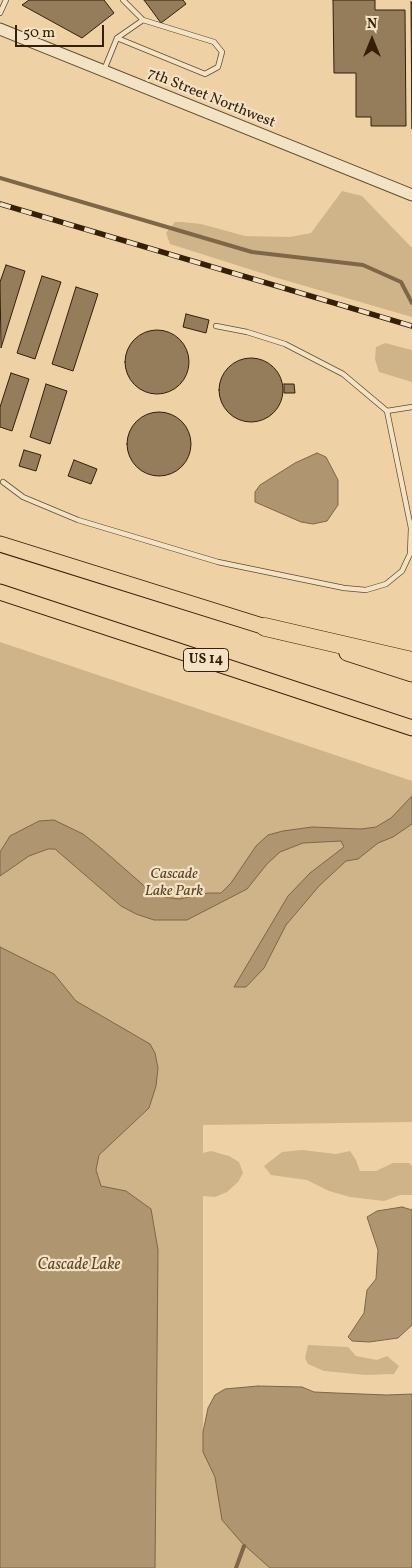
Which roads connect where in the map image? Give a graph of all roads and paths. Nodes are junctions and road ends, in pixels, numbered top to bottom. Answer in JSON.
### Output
{"nodes":[{"id":1,"x":6,"y":0,"type":"edge"},
{"id":2,"x":123,"y":0,"type":"edge"},
{"id":3,"x":0,"y":13,"type":"edge"},
{"id":4,"x":143,"y":20,"type":"junction"},
{"id":5,"x":0,"y":29,"type":"edge"},
{"id":6,"x":118,"y":38,"type":"junction"},
{"id":7,"x":103,"y":72,"type":"junction"},
{"id":8,"x":412,"y":195,"type":"edge"},
{"id":9,"x":216,"y":326,"type":"dead end"},
{"id":10,"x":412,"y":407,"type":"edge"},
{"id":11,"x":387,"y":411,"type":"junction"},
{"id":12,"x":3,"y":482,"type":"dead end"},
{"id":13,"x":0,"y":544,"type":"edge"},
{"id":14,"x":0,"y":592,"type":"edge"},
{"id":15,"x":265,"y":627,"type":"junction"},
{"id":16,"x":412,"y":661,"type":"edge"},
{"id":17,"x":412,"y":674,"type":"edge"},
{"id":18,"x":412,"y":728,"type":"edge"}],
"edges":[{"from":1,"to":3,"type":"lane"},
{"from":2,"to":4,"type":"lane"},
{"from":4,"to":6,"type":"lane"},
{"from":4,"to":6,"type":"lane"},
{"from":5,"to":7,"type":"street","name":"7th Street Northwest"},
{"from":6,"to":7,"type":"lane"},
{"from":7,"to":8,"type":"street","name":"7th Street Northwest"},
{"from":9,"to":11,"type":"lane"},
{"from":10,"to":11,"type":"lane"},
{"from":11,"to":12,"type":"lane"},
{"from":13,"to":15,"type":"highway"},
{"from":14,"to":18,"type":"highway","number":"US 14"},
{"from":15,"to":16,"type":"highway"},
{"from":15,"to":17,"type":"highway"}]}
